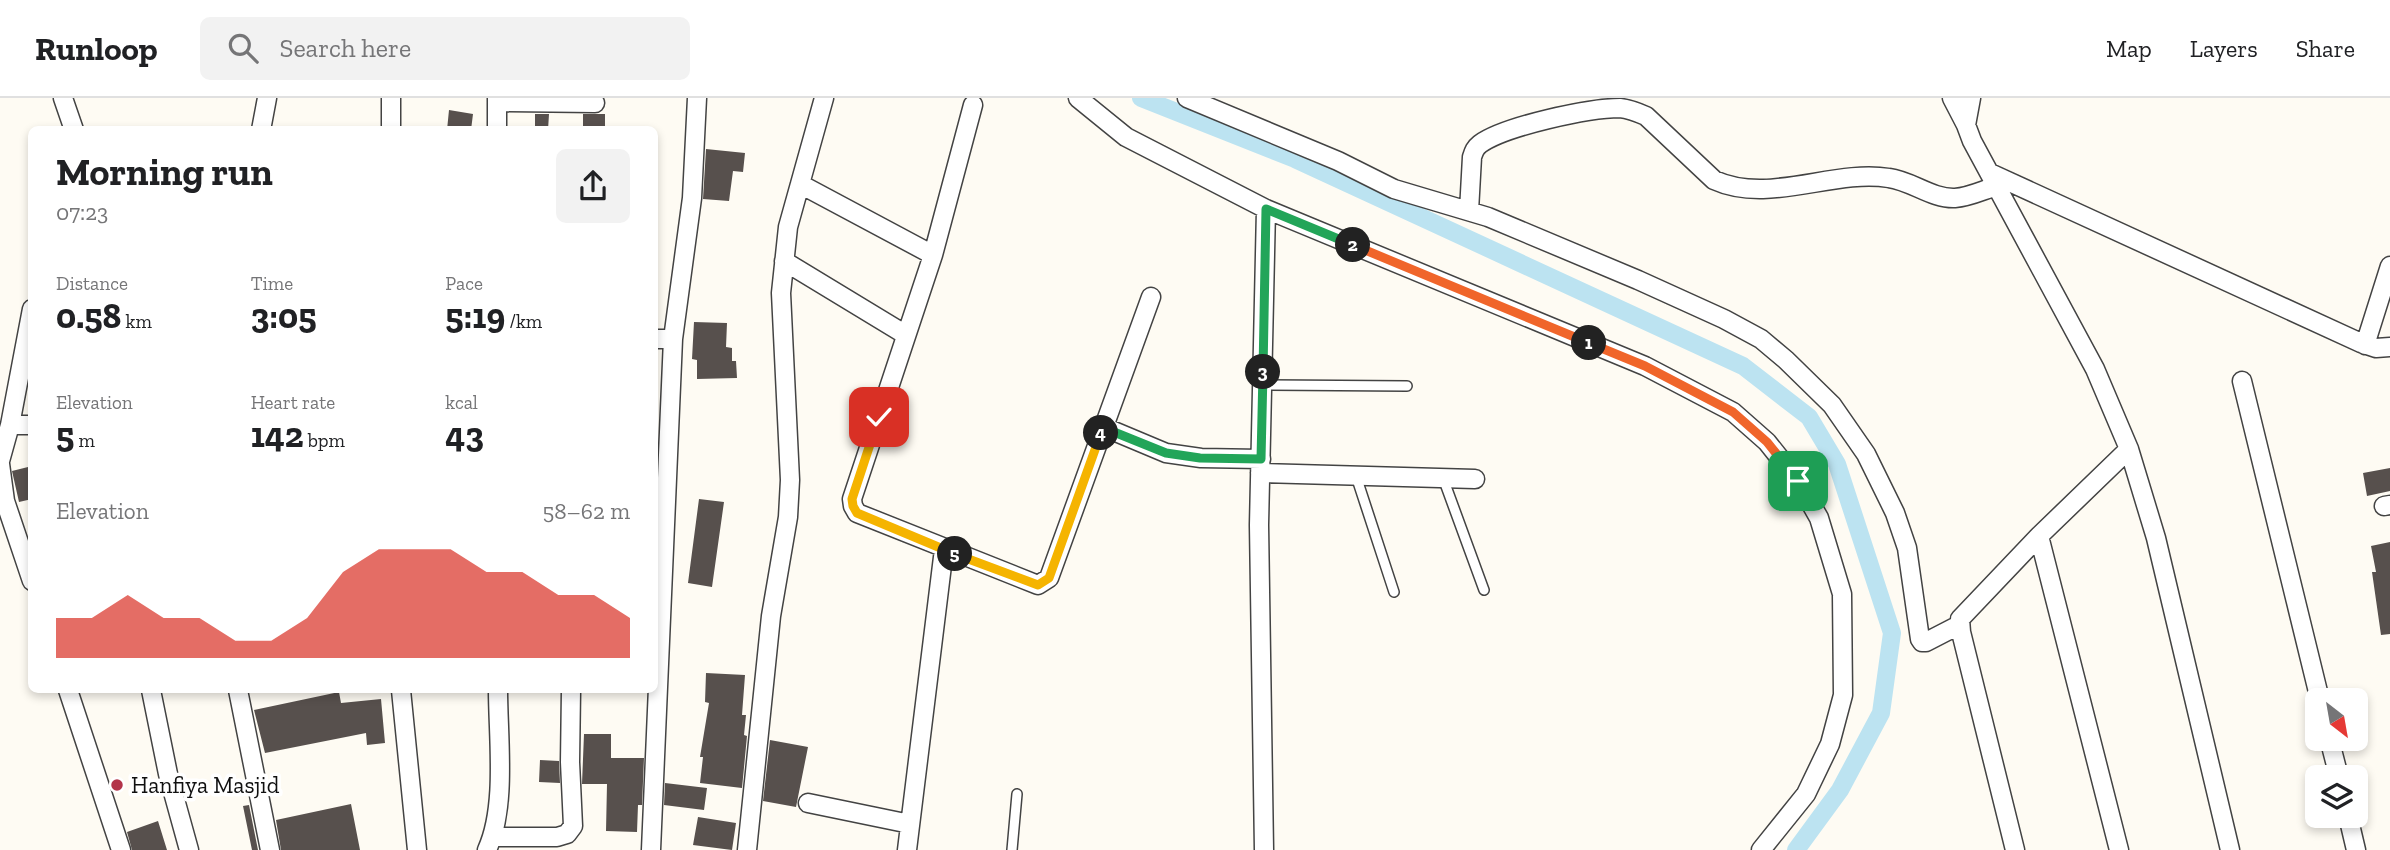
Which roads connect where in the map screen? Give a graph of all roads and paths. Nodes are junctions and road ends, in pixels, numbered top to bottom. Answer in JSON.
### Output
{"nodes":[{"id":1,"x":63,"y":98,"type":"edge"},
{"id":2,"x":267,"y":98,"type":"edge"},
{"id":3,"x":391,"y":98,"type":"edge"},
{"id":4,"x":697,"y":98,"type":"edge"},
{"id":5,"x":824,"y":98,"type":"edge"},
{"id":6,"x":1078,"y":98,"type":"edge"},
{"id":7,"x":1187,"y":98,"type":"edge"},
{"id":8,"x":1952,"y":98,"type":"edge"},
{"id":9,"x":1970,"y":98,"type":"edge"},
{"id":10,"x":497,"y":100,"type":"edge"},
{"id":11,"x":595,"y":103,"type":"dead end"},
{"id":12,"x":973,"y":105,"type":"dead end"},
{"id":13,"x":1966,"y":125,"type":"junction"},
{"id":14,"x":73,"y":126,"type":"edge"},
{"id":15,"x":262,"y":126,"type":"edge"},
{"id":16,"x":391,"y":126,"type":"edge"},
{"id":17,"x":497,"y":126,"type":"edge"},
{"id":18,"x":1993,"y":180,"type":"junction"},
{"id":19,"x":800,"y":184,"type":"junction"},
{"id":20,"x":1266,"y":209,"type":"junction"},
{"id":21,"x":1469,"y":211,"type":"junction"},
{"id":22,"x":933,"y":255,"type":"junction"},
{"id":23,"x":784,"y":261,"type":"junction"},
{"id":24,"x":2390,"y":266,"type":"edge"},
{"id":25,"x":1151,"y":297,"type":"dead end"},
{"id":26,"x":28,"y":330,"type":"edge"},
{"id":27,"x":906,"y":335,"type":"junction"},
{"id":28,"x":658,"y":339,"type":"edge"},
{"id":29,"x":673,"y":339,"type":"junction"},
{"id":30,"x":2365,"y":345,"type":"junction"},
{"id":31,"x":2390,"y":347,"type":"edge"},
{"id":32,"x":2242,"y":381,"type":"dead end"},
{"id":33,"x":1262,"y":385,"type":"junction"},
{"id":34,"x":1407,"y":386,"type":"dead end"},
{"id":35,"x":10,"y":425,"type":"junction"},
{"id":36,"x":28,"y":425,"type":"edge"},
{"id":37,"x":1104,"y":428,"type":"junction"},
{"id":38,"x":2130,"y":449,"type":"junction"},
{"id":39,"x":0,"y":459,"type":"edge"},
{"id":40,"x":1261,"y":466,"type":"junction"},
{"id":41,"x":1356,"y":475,"type":"junction"},
{"id":42,"x":1443,"y":478,"type":"junction"},
{"id":43,"x":1475,"y":479,"type":"dead end"},
{"id":44,"x":2039,"y":536,"type":"junction"},
{"id":45,"x":944,"y":550,"type":"junction"},
{"id":46,"x":28,"y":569,"type":"edge"},
{"id":47,"x":1485,"y":590,"type":"dead end"},
{"id":48,"x":1394,"y":592,"type":"dead end"},
{"id":49,"x":1959,"y":625,"type":"junction"},
{"id":50,"x":2317,"y":688,"type":"edge"},
{"id":51,"x":69,"y":693,"type":"edge"},
{"id":52,"x":153,"y":693,"type":"edge"},
{"id":53,"x":239,"y":693,"type":"edge"},
{"id":54,"x":401,"y":693,"type":"edge"},
{"id":55,"x":498,"y":693,"type":"edge"},
{"id":56,"x":571,"y":693,"type":"edge"},
{"id":57,"x":1017,"y":794,"type":"dead end"},
{"id":58,"x":808,"y":803,"type":"dead end"},
{"id":59,"x":910,"y":824,"type":"junction"},
{"id":60,"x":2351,"y":828,"type":"edge"},
{"id":61,"x":490,"y":844,"type":"edge"},
{"id":62,"x":121,"y":850,"type":"edge"},
{"id":63,"x":189,"y":850,"type":"edge"},
{"id":64,"x":270,"y":850,"type":"edge"},
{"id":65,"x":417,"y":850,"type":"edge"},
{"id":66,"x":652,"y":850,"type":"edge"},
{"id":67,"x":747,"y":850,"type":"edge"},
{"id":68,"x":907,"y":850,"type":"edge"},
{"id":69,"x":1012,"y":850,"type":"edge"},
{"id":70,"x":1265,"y":850,"type":"edge"},
{"id":71,"x":1761,"y":850,"type":"edge"},
{"id":72,"x":2015,"y":850,"type":"edge"},
{"id":73,"x":2119,"y":850,"type":"edge"},
{"id":74,"x":2230,"y":850,"type":"edge"},
{"id":75,"x":2356,"y":850,"type":"edge"}],
"edges":[{"from":1,"to":14,"type":"street"},
{"from":2,"to":15,"type":"street"},
{"from":3,"to":16,"type":"street"},
{"from":4,"to":29,"type":"street"},
{"from":5,"to":19,"type":"street"},
{"from":6,"to":20,"type":"street"},
{"from":7,"to":21,"type":"street"},
{"from":8,"to":13,"type":"street"},
{"from":9,"to":13,"type":"street"},
{"from":10,"to":11,"type":"street"},
{"from":10,"to":17,"type":"street"},
{"from":12,"to":22,"type":"street"},
{"from":13,"to":18,"type":"street"},
{"from":18,"to":21,"type":"street"},
{"from":18,"to":30,"type":"street"},
{"from":18,"to":38,"type":"street"},
{"from":19,"to":22,"type":"street"},
{"from":19,"to":23,"type":"street"},
{"from":20,"to":33,"type":"street"},
{"from":20,"to":71,"type":"street"},
{"from":21,"to":49,"type":"street"},
{"from":22,"to":27,"type":"street"},
{"from":23,"to":27,"type":"street"},
{"from":23,"to":67,"type":"street"},
{"from":24,"to":30,"type":"street"},
{"from":25,"to":37,"type":"street"},
{"from":26,"to":35,"type":"street"},
{"from":27,"to":45,"type":"street"},
{"from":28,"to":29,"type":"street"},
{"from":29,"to":66,"type":"street"},
{"from":30,"to":31,"type":"street"},
{"from":32,"to":50,"type":"street"},
{"from":33,"to":34,"type":"lane"},
{"from":33,"to":40,"type":"street"},
{"from":35,"to":36,"type":"street"},
{"from":35,"to":39,"type":"street"},
{"from":37,"to":40,"type":"street"},
{"from":37,"to":45,"type":"street"},
{"from":38,"to":44,"type":"street"},
{"from":38,"to":74,"type":"street"},
{"from":39,"to":46,"type":"street"},
{"from":40,"to":41,"type":"street"},
{"from":40,"to":70,"type":"street"},
{"from":41,"to":42,"type":"street"},
{"from":41,"to":48,"type":"lane"},
{"from":42,"to":43,"type":"street"},
{"from":42,"to":47,"type":"lane"},
{"from":44,"to":49,"type":"street"},
{"from":44,"to":73,"type":"street"},
{"from":45,"to":59,"type":"street"},
{"from":49,"to":72,"type":"street"},
{"from":51,"to":62,"type":"street"},
{"from":52,"to":63,"type":"street"},
{"from":53,"to":64,"type":"street"},
{"from":54,"to":65,"type":"street"},
{"from":55,"to":61,"type":"street"},
{"from":56,"to":61,"type":"street"},
{"from":57,"to":69,"type":"lane"},
{"from":58,"to":59,"type":"street"},
{"from":59,"to":68,"type":"street"},
{"from":60,"to":75,"type":"street"}]}
